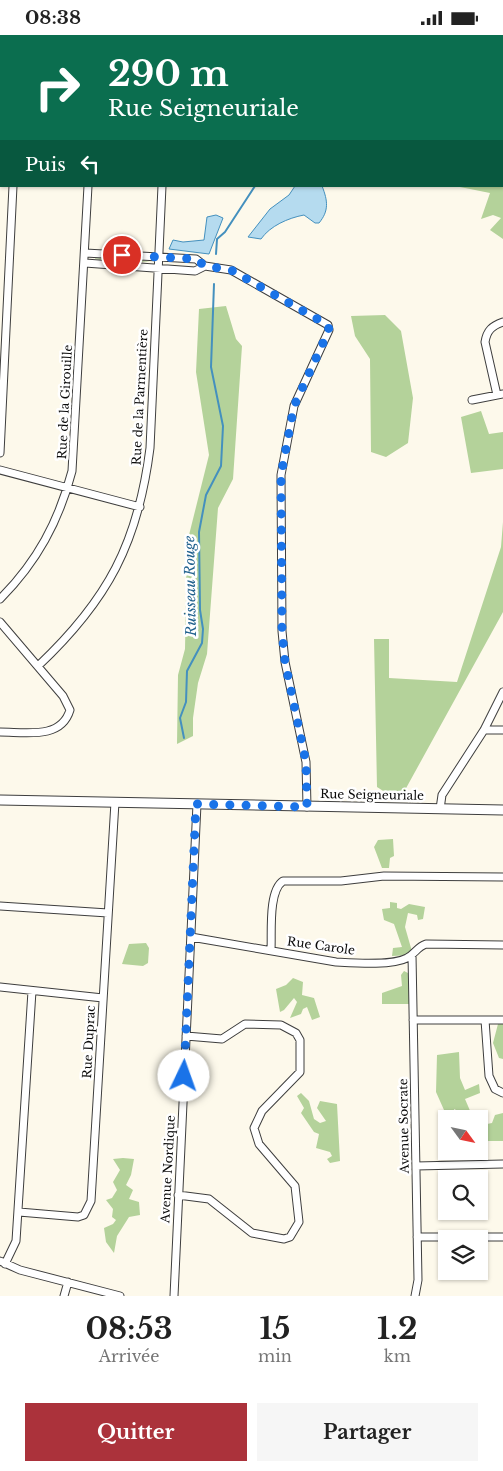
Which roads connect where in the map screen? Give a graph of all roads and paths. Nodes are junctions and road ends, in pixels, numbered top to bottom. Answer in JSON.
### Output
{"nodes":[{"id":1,"x":13,"y":187,"type":"edge"},
{"id":2,"x":88,"y":187,"type":"edge"},
{"id":3,"x":162,"y":187,"type":"edge"},
{"id":4,"x":85,"y":253,"type":"junction"},
{"id":5,"x":159,"y":256,"type":"junction"},
{"id":6,"x":85,"y":263,"type":"junction"},
{"id":7,"x":205,"y":266,"type":"junction"},
{"id":8,"x":158,"y":268,"type":"junction"},
{"id":9,"x":503,"y":322,"type":"edge"},
{"id":10,"x":500,"y":395,"type":"edge"},
{"id":11,"x":2,"y":399,"type":"edge"},
{"id":12,"x":472,"y":400,"type":"dead end"},
{"id":13,"x":0,"y":453,"type":"edge"},
{"id":14,"x":0,"y":470,"type":"edge"},
{"id":15,"x":67,"y":487,"type":"junction"},
{"id":16,"x":140,"y":507,"type":"junction"},
{"id":17,"x":0,"y":599,"type":"edge"},
{"id":18,"x":0,"y":622,"type":"edge"},
{"id":19,"x":38,"y":666,"type":"junction"},
{"id":20,"x":503,"y":692,"type":"edge"},
{"id":21,"x":484,"y":730,"type":"junction"},
{"id":22,"x":503,"y":730,"type":"edge"},
{"id":23,"x":0,"y":732,"type":"edge"},
{"id":24,"x":0,"y":800,"type":"edge"},
{"id":25,"x":115,"y":802,"type":"junction"},
{"id":26,"x":196,"y":804,"type":"junction"},
{"id":27,"x":307,"y":807,"type":"junction"},
{"id":28,"x":440,"y":809,"type":"junction"},
{"id":29,"x":503,"y":810,"type":"edge"},
{"id":30,"x":503,"y":877,"type":"edge"},
{"id":31,"x":0,"y":906,"type":"edge"},
{"id":32,"x":108,"y":913,"type":"junction"},
{"id":33,"x":191,"y":937,"type":"junction"},
{"id":34,"x":503,"y":945,"type":"edge"},
{"id":35,"x":271,"y":950,"type":"junction"},
{"id":36,"x":412,"y":955,"type":"junction"},
{"id":37,"x":0,"y":987,"type":"edge"},
{"id":38,"x":32,"y":991,"type":"junction"},
{"id":39,"x":102,"y":998,"type":"junction"},
{"id":40,"x":414,"y":1020,"type":"junction"},
{"id":41,"x":485,"y":1020,"type":"junction"},
{"id":42,"x":503,"y":1020,"type":"edge"},
{"id":43,"x":186,"y":1036,"type":"junction"},
{"id":44,"x":503,"y":1093,"type":"edge"},
{"id":45,"x":503,"y":1163,"type":"edge"},
{"id":46,"x":416,"y":1166,"type":"junction"},
{"id":47,"x":178,"y":1195,"type":"junction"},
{"id":48,"x":19,"y":1212,"type":"junction"},
{"id":49,"x":417,"y":1237,"type":"junction"},
{"id":50,"x":503,"y":1237,"type":"edge"},
{"id":51,"x":2,"y":1262,"type":"edge"},
{"id":52,"x":68,"y":1282,"type":"junction"},
{"id":53,"x":64,"y":1296,"type":"edge"},
{"id":54,"x":120,"y":1296,"type":"edge"},
{"id":55,"x":174,"y":1296,"type":"edge"},
{"id":56,"x":415,"y":1296,"type":"edge"}],
"edges":[{"from":1,"to":11,"type":"street"},
{"from":2,"to":4,"type":"street","name":"Rue de la Girouille"},
{"from":3,"to":5,"type":"street","name":"Rue de la Parmentière"},
{"from":4,"to":5,"type":"street"},
{"from":4,"to":6,"type":"street","name":"Rue de la Girouille"},
{"from":5,"to":7,"type":"street"},
{"from":5,"to":8,"type":"street","name":"Rue de la Parmentière"},
{"from":6,"to":8,"type":"street"},
{"from":6,"to":15,"type":"street","name":"Rue de la Girouille"},
{"from":7,"to":8,"type":"street"},
{"from":7,"to":27,"type":"street"},
{"from":8,"to":16,"type":"street","name":"Rue de la Parmentière"},
{"from":9,"to":10,"type":"street"},
{"from":10,"to":12,"type":"street"},
{"from":11,"to":13,"type":"street"},
{"from":14,"to":15,"type":"street"},
{"from":15,"to":16,"type":"street"},
{"from":15,"to":17,"type":"street","name":"Rue de la Girouille"},
{"from":16,"to":19,"type":"street","name":"Rue de la Parmentière"},
{"from":18,"to":19,"type":"street"},
{"from":19,"to":23,"type":"street"},
{"from":20,"to":21,"type":"street"},
{"from":21,"to":22,"type":"street"},
{"from":21,"to":28,"type":"street"},
{"from":24,"to":25,"type":"street","name":"Rue Seigneuriale"},
{"from":25,"to":26,"type":"street","name":"Rue Seigneuriale"},
{"from":25,"to":32,"type":"street","name":"Rue Duprac"},
{"from":26,"to":27,"type":"street","name":"Rue Seigneuriale"},
{"from":26,"to":33,"type":"street","name":"Avenue Nordique"},
{"from":27,"to":28,"type":"street","name":"Rue Seigneuriale"},
{"from":28,"to":29,"type":"street","name":"Rue Seigneuriale"},
{"from":30,"to":35,"type":"street"},
{"from":31,"to":32,"type":"street"},
{"from":32,"to":39,"type":"street","name":"Rue Duprac"},
{"from":33,"to":35,"type":"street","name":"Rue Carole"},
{"from":33,"to":43,"type":"street","name":"Avenue Nordique"},
{"from":34,"to":36,"type":"street","name":"Rue Carole"},
{"from":35,"to":36,"type":"street","name":"Rue Carole"},
{"from":36,"to":40,"type":"street","name":"Avenue Socrate"},
{"from":37,"to":38,"type":"street"},
{"from":38,"to":39,"type":"street"},
{"from":38,"to":48,"type":"street"},
{"from":39,"to":48,"type":"street","name":"Rue Duprac"},
{"from":40,"to":41,"type":"street"},
{"from":40,"to":46,"type":"street","name":"Avenue Socrate"},
{"from":41,"to":42,"type":"street"},
{"from":41,"to":44,"type":"street"},
{"from":43,"to":47,"type":"street","name":"Avenue Nordique"},
{"from":43,"to":47,"type":"street"},
{"from":45,"to":46,"type":"street"},
{"from":46,"to":49,"type":"street","name":"Avenue Socrate"},
{"from":47,"to":55,"type":"street","name":"Avenue Nordique"},
{"from":48,"to":51,"type":"street"},
{"from":49,"to":50,"type":"street"},
{"from":49,"to":56,"type":"street","name":"Avenue Socrate"},
{"from":51,"to":52,"type":"street"},
{"from":52,"to":53,"type":"street"},
{"from":52,"to":54,"type":"street"}]}
